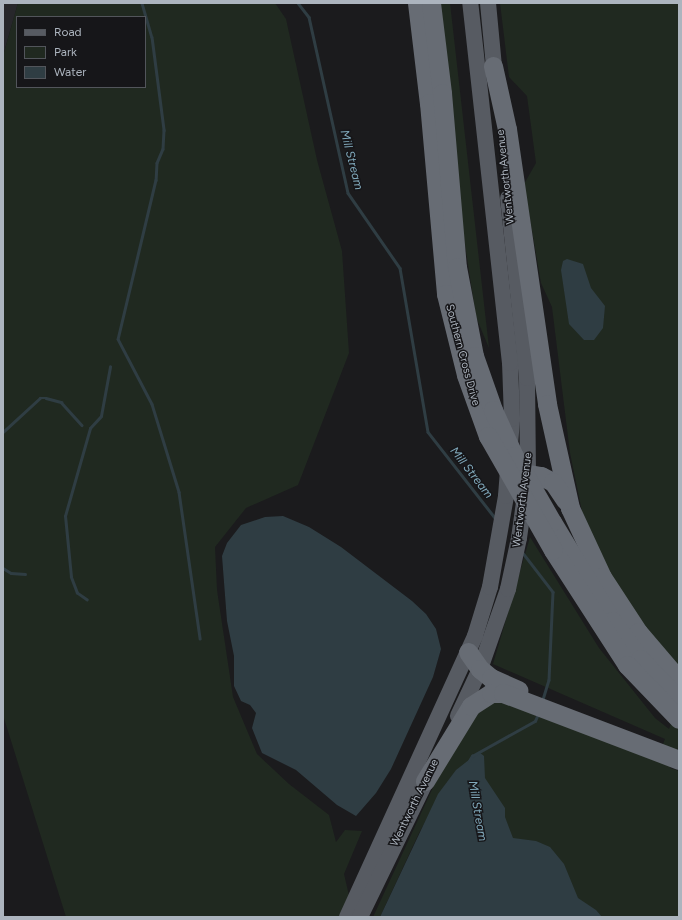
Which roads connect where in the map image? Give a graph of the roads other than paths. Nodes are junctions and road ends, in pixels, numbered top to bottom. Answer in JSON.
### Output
{"nodes":[{"id":1,"x":417,"y":3,"type":"edge"},
{"id":2,"x":431,"y":3,"type":"edge"},
{"id":3,"x":470,"y":3,"type":"edge"},
{"id":4,"x":488,"y":3,"type":"edge"},
{"id":5,"x":493,"y":66,"type":"junction"},
{"id":6,"x":528,"y":474,"type":"junction"},
{"id":7,"x":570,"y":508,"type":"junction"},
{"id":8,"x":510,"y":534,"type":"junction"},
{"id":9,"x":468,"y":652,"type":"junction"},
{"id":10,"x":480,"y":669,"type":"junction"},
{"id":11,"x":679,"y":680,"type":"edge"},
{"id":12,"x":534,"y":700,"type":"junction"},
{"id":13,"x":678,"y":712,"type":"edge"},
{"id":14,"x":666,"y":756,"type":"edge"},
{"id":15,"x":425,"y":781,"type":"junction"},
{"id":16,"x":347,"y":917,"type":"edge"},
{"id":17,"x":360,"y":917,"type":"edge"}],
"edges":[{"from":1,"to":13,"type":"highway","name":"Southern Cross Drive","bridge":true},
{"from":2,"to":13,"type":"highway","name":"Southern Cross Drive","bridge":true},
{"from":3,"to":8,"type":"main road","name":"Wentworth Avenue"},
{"from":4,"to":5,"type":"main road","name":"Wentworth Avenue"},
{"from":5,"to":6,"type":"main road","name":"Wentworth Avenue"},
{"from":5,"to":7,"type":"highway"},
{"from":6,"to":7,"type":"highway"},
{"from":6,"to":8,"type":"main road","name":"Wentworth Avenue"},
{"from":7,"to":11,"type":"highway"},
{"from":8,"to":9,"type":"main road","name":"Wentworth Avenue"},
{"from":8,"to":10,"type":"main road","name":"Wentworth Avenue"},
{"from":9,"to":10,"type":"highway"},
{"from":9,"to":16,"type":"main road","name":"Wentworth Avenue"},
{"from":10,"to":12,"type":"highway"},
{"from":10,"to":15,"type":"main road","name":"Wentworth Avenue"},
{"from":12,"to":14,"type":"highway"},
{"from":12,"to":15,"type":"highway"},
{"from":15,"to":17,"type":"main road","name":"Wentworth Avenue"}]}
